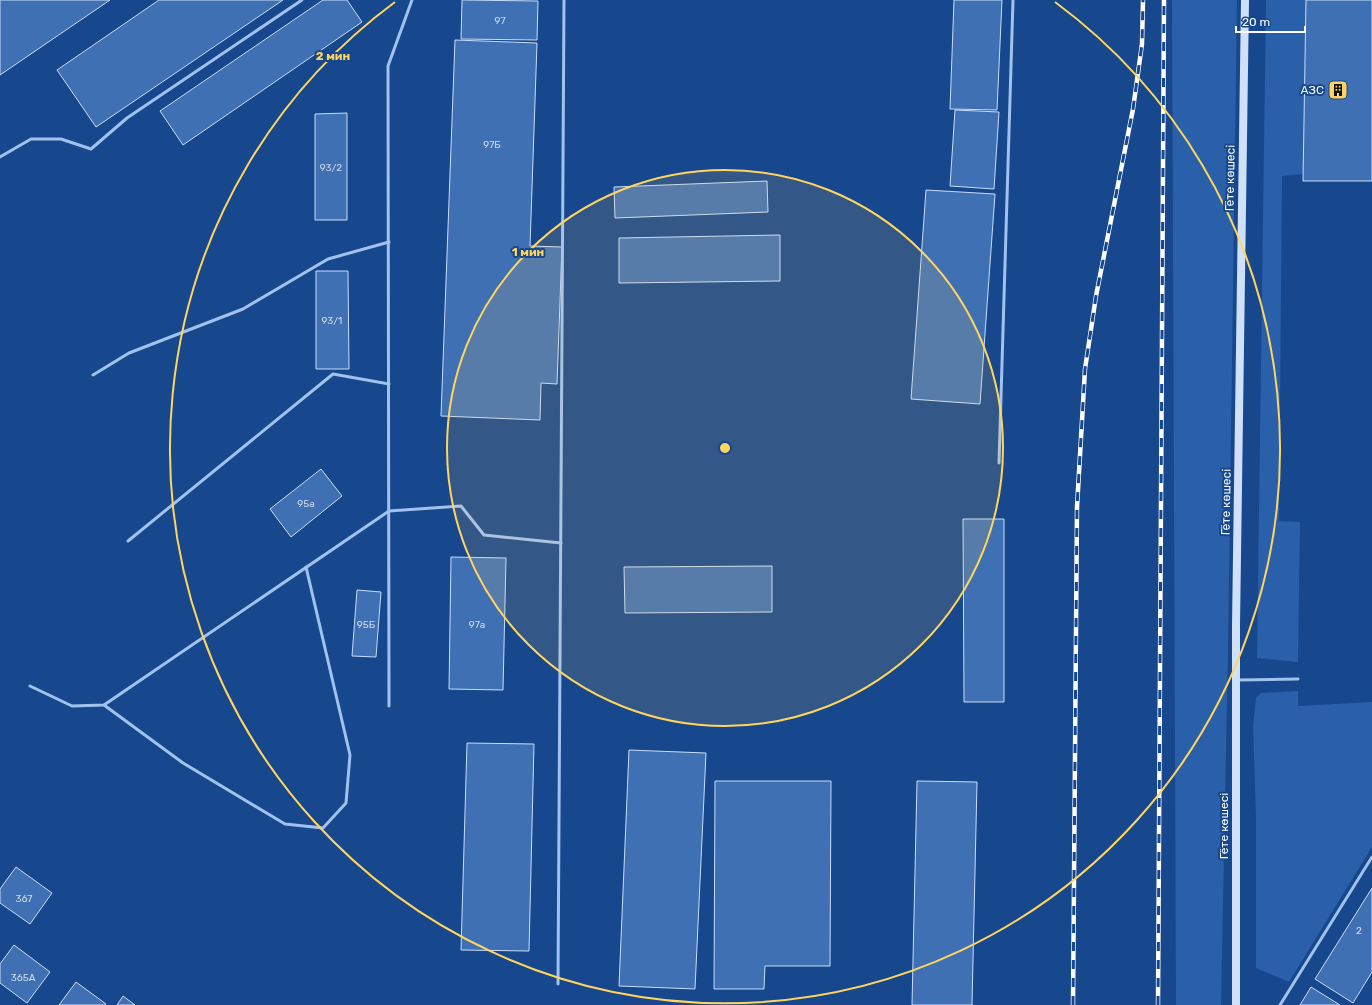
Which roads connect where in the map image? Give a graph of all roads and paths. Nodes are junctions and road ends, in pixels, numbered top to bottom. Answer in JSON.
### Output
{"nodes":[{"id":1,"x":302,"y":0,"type":"edge"},
{"id":2,"x":412,"y":0,"type":"edge"},
{"id":3,"x":564,"y":0,"type":"edge"},
{"id":4,"x":1013,"y":0,"type":"edge"},
{"id":5,"x":1245,"y":0,"type":"edge"},
{"id":6,"x":0,"y":157,"type":"edge"},
{"id":7,"x":388,"y":242,"type":"junction"},
{"id":8,"x":93,"y":375,"type":"dead end"},
{"id":9,"x":389,"y":384,"type":"junction"},
{"id":10,"x":999,"y":463,"type":"dead end"},
{"id":11,"x":389,"y":511,"type":"junction"},
{"id":12,"x":128,"y":541,"type":"dead end"},
{"id":13,"x":561,"y":543,"type":"junction"},
{"id":14,"x":306,"y":567,"type":"junction"},
{"id":15,"x":1298,"y":679,"type":"dead end"},
{"id":16,"x":1237,"y":680,"type":"junction"},
{"id":17,"x":30,"y":686,"type":"dead end"},
{"id":18,"x":104,"y":705,"type":"junction"},
{"id":19,"x":389,"y":706,"type":"dead end"},
{"id":20,"x":1372,"y":857,"type":"edge"},
{"id":21,"x":558,"y":984,"type":"dead end"},
{"id":22,"x":1236,"y":1005,"type":"edge"},
{"id":23,"x":1280,"y":1005,"type":"edge"}],
"edges":[{"from":1,"to":6,"type":"lane"},
{"from":2,"to":7,"type":"lane"},
{"from":3,"to":13,"type":"lane"},
{"from":4,"to":10,"type":"lane"},
{"from":5,"to":16,"type":"main road","name":"Гёте көшесі"},
{"from":7,"to":8,"type":"lane"},
{"from":7,"to":9,"type":"lane"},
{"from":9,"to":11,"type":"lane"},
{"from":9,"to":12,"type":"lane"},
{"from":11,"to":13,"type":"lane"},
{"from":11,"to":14,"type":"lane"},
{"from":11,"to":19,"type":"lane"},
{"from":13,"to":21,"type":"lane"},
{"from":14,"to":18,"type":"lane"},
{"from":14,"to":18,"type":"lane"},
{"from":15,"to":16,"type":"lane"},
{"from":16,"to":22,"type":"main road","name":"Гёте көшесі"},
{"from":17,"to":18,"type":"lane"},
{"from":20,"to":23,"type":"lane"}]}
